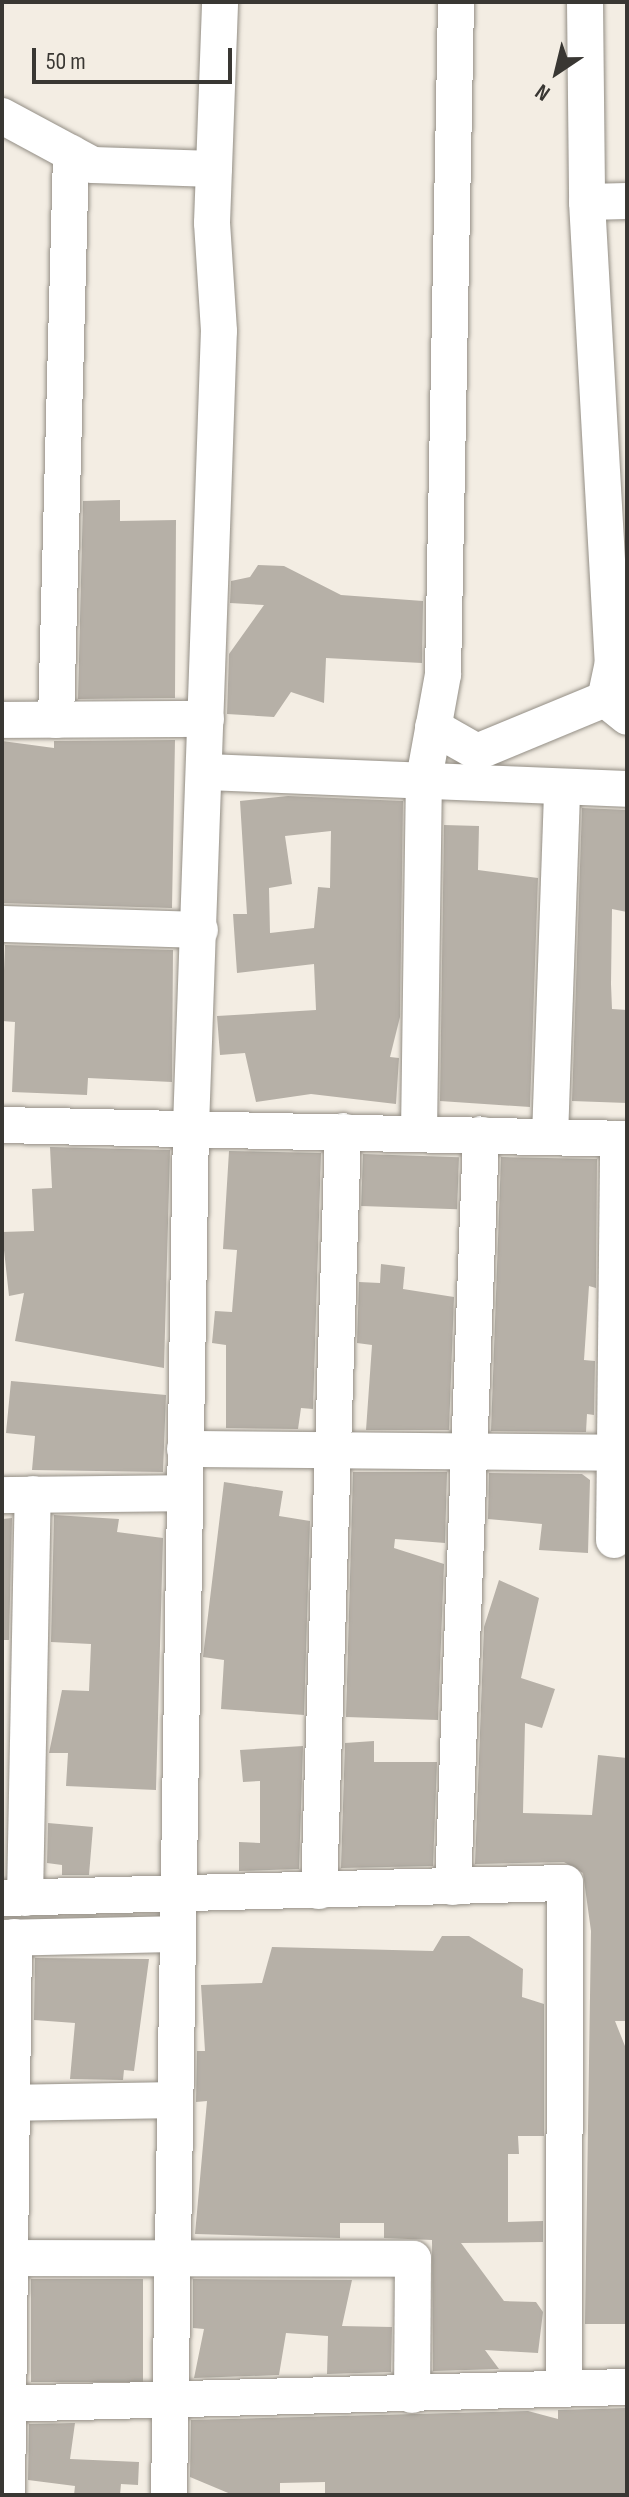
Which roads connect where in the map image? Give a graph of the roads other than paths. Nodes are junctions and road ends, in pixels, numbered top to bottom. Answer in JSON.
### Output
{"nodes":[{"id":1,"x":220,"y":2,"type":"edge"},
{"id":2,"x":456,"y":2,"type":"edge"},
{"id":3,"x":585,"y":2,"type":"edge"},
{"id":4,"x":2,"y":116,"type":"edge"},
{"id":5,"x":71,"y":153,"type":"junction"},
{"id":6,"x":214,"y":169,"type":"junction"},
{"id":7,"x":627,"y":201,"type":"edge"},
{"id":8,"x":587,"y":202,"type":"junction"},
{"id":9,"x":620,"y":663,"type":"edge"},
{"id":10,"x":616,"y":708,"type":"edge"},
{"id":11,"x":206,"y":719,"type":"junction"},
{"id":12,"x":2,"y":720,"type":"edge"},
{"id":13,"x":56,"y":720,"type":"junction"},
{"id":14,"x":433,"y":727,"type":"junction"},
{"id":15,"x":206,"y":772,"type":"junction"},
{"id":16,"x":424,"y":779,"type":"junction"},
{"id":17,"x":562,"y":788,"type":"junction"},
{"id":18,"x":627,"y":789,"type":"edge"},
{"id":19,"x":2,"y":924,"type":"edge"},
{"id":20,"x":200,"y":930,"type":"junction"},
{"id":21,"x":2,"y":1125,"type":"edge"},
{"id":22,"x":191,"y":1127,"type":"junction"},
{"id":23,"x":343,"y":1131,"type":"junction"},
{"id":24,"x":419,"y":1133,"type":"junction"},
{"id":25,"x":481,"y":1135,"type":"junction"},
{"id":26,"x":550,"y":1137,"type":"junction"},
{"id":27,"x":623,"y":1139,"type":"edge"},
{"id":28,"x":185,"y":1449,"type":"junction"},
{"id":29,"x":333,"y":1450,"type":"junction"},
{"id":30,"x":469,"y":1452,"type":"junction"},
{"id":31,"x":621,"y":1453,"type":"edge"},
{"id":32,"x":185,"y":1493,"type":"junction"},
{"id":33,"x":18,"y":1495,"type":"edge"},
{"id":34,"x":614,"y":1540,"type":"dead end"},
{"id":35,"x":453,"y":1887,"type":"junction"},
{"id":36,"x":319,"y":1891,"type":"junction"},
{"id":37,"x":178,"y":1895,"type":"junction"},
{"id":38,"x":13,"y":1898,"type":"edge"},
{"id":39,"x":177,"y":1934,"type":"junction"},
{"id":40,"x":8,"y":1937,"type":"edge"},
{"id":41,"x":175,"y":2100,"type":"junction"},
{"id":42,"x":7,"y":2103,"type":"edge"},
{"id":43,"x":172,"y":2254,"type":"junction"},
{"id":44,"x":6,"y":2258,"type":"edge"},
{"id":45,"x":627,"y":2387,"type":"edge"},
{"id":46,"x":564,"y":2389,"type":"junction"},
{"id":47,"x":412,"y":2395,"type":"junction"},
{"id":48,"x":5,"y":2404,"type":"edge"},
{"id":49,"x":170,"y":2404,"type":"junction"},
{"id":50,"x":7,"y":2495,"type":"edge"},
{"id":51,"x":169,"y":2495,"type":"edge"}],
"edges":[{"from":1,"to":6,"type":"street"},
{"from":2,"to":14,"type":"street"},
{"from":3,"to":8,"type":"street"},
{"from":4,"to":5,"type":"street"},
{"from":5,"to":6,"type":"street"},
{"from":5,"to":13,"type":"street"},
{"from":6,"to":11,"type":"street"},
{"from":7,"to":8,"type":"street"},
{"from":8,"to":9,"type":"street"},
{"from":9,"to":10,"type":"street"},
{"from":10,"to":14,"type":"street"},
{"from":11,"to":13,"type":"street"},
{"from":11,"to":15,"type":"street"},
{"from":12,"to":13,"type":"street"},
{"from":14,"to":16,"type":"street"},
{"from":15,"to":16,"type":"street"},
{"from":15,"to":20,"type":"street"},
{"from":16,"to":17,"type":"street"},
{"from":16,"to":24,"type":"street"},
{"from":17,"to":18,"type":"street"},
{"from":17,"to":26,"type":"street"},
{"from":19,"to":20,"type":"street"},
{"from":20,"to":22,"type":"street"},
{"from":21,"to":22,"type":"street"},
{"from":22,"to":23,"type":"street"},
{"from":22,"to":28,"type":"street"},
{"from":23,"to":24,"type":"street"},
{"from":23,"to":29,"type":"street"},
{"from":24,"to":25,"type":"street"},
{"from":25,"to":26,"type":"street"},
{"from":25,"to":30,"type":"street"},
{"from":26,"to":27,"type":"street"},
{"from":27,"to":31,"type":"street"},
{"from":28,"to":29,"type":"street"},
{"from":28,"to":32,"type":"street"},
{"from":29,"to":30,"type":"street"},
{"from":29,"to":36,"type":"street"},
{"from":30,"to":31,"type":"street"},
{"from":30,"to":35,"type":"street"},
{"from":31,"to":34,"type":"street"},
{"from":32,"to":33,"type":"street"},
{"from":32,"to":37,"type":"street"},
{"from":33,"to":38,"type":"street"},
{"from":35,"to":36,"type":"street"},
{"from":35,"to":46,"type":"street"},
{"from":36,"to":37,"type":"street"},
{"from":37,"to":38,"type":"street"},
{"from":37,"to":39,"type":"street"},
{"from":39,"to":40,"type":"street"},
{"from":39,"to":41,"type":"street"},
{"from":40,"to":42,"type":"street"},
{"from":41,"to":42,"type":"street"},
{"from":41,"to":43,"type":"street"},
{"from":42,"to":44,"type":"street"},
{"from":43,"to":44,"type":"street"},
{"from":43,"to":47,"type":"street"},
{"from":43,"to":49,"type":"street"},
{"from":44,"to":48,"type":"street"},
{"from":45,"to":46,"type":"street"},
{"from":46,"to":47,"type":"street"},
{"from":47,"to":49,"type":"street"},
{"from":48,"to":49,"type":"street"},
{"from":48,"to":50,"type":"street"},
{"from":49,"to":51,"type":"street"}]}
